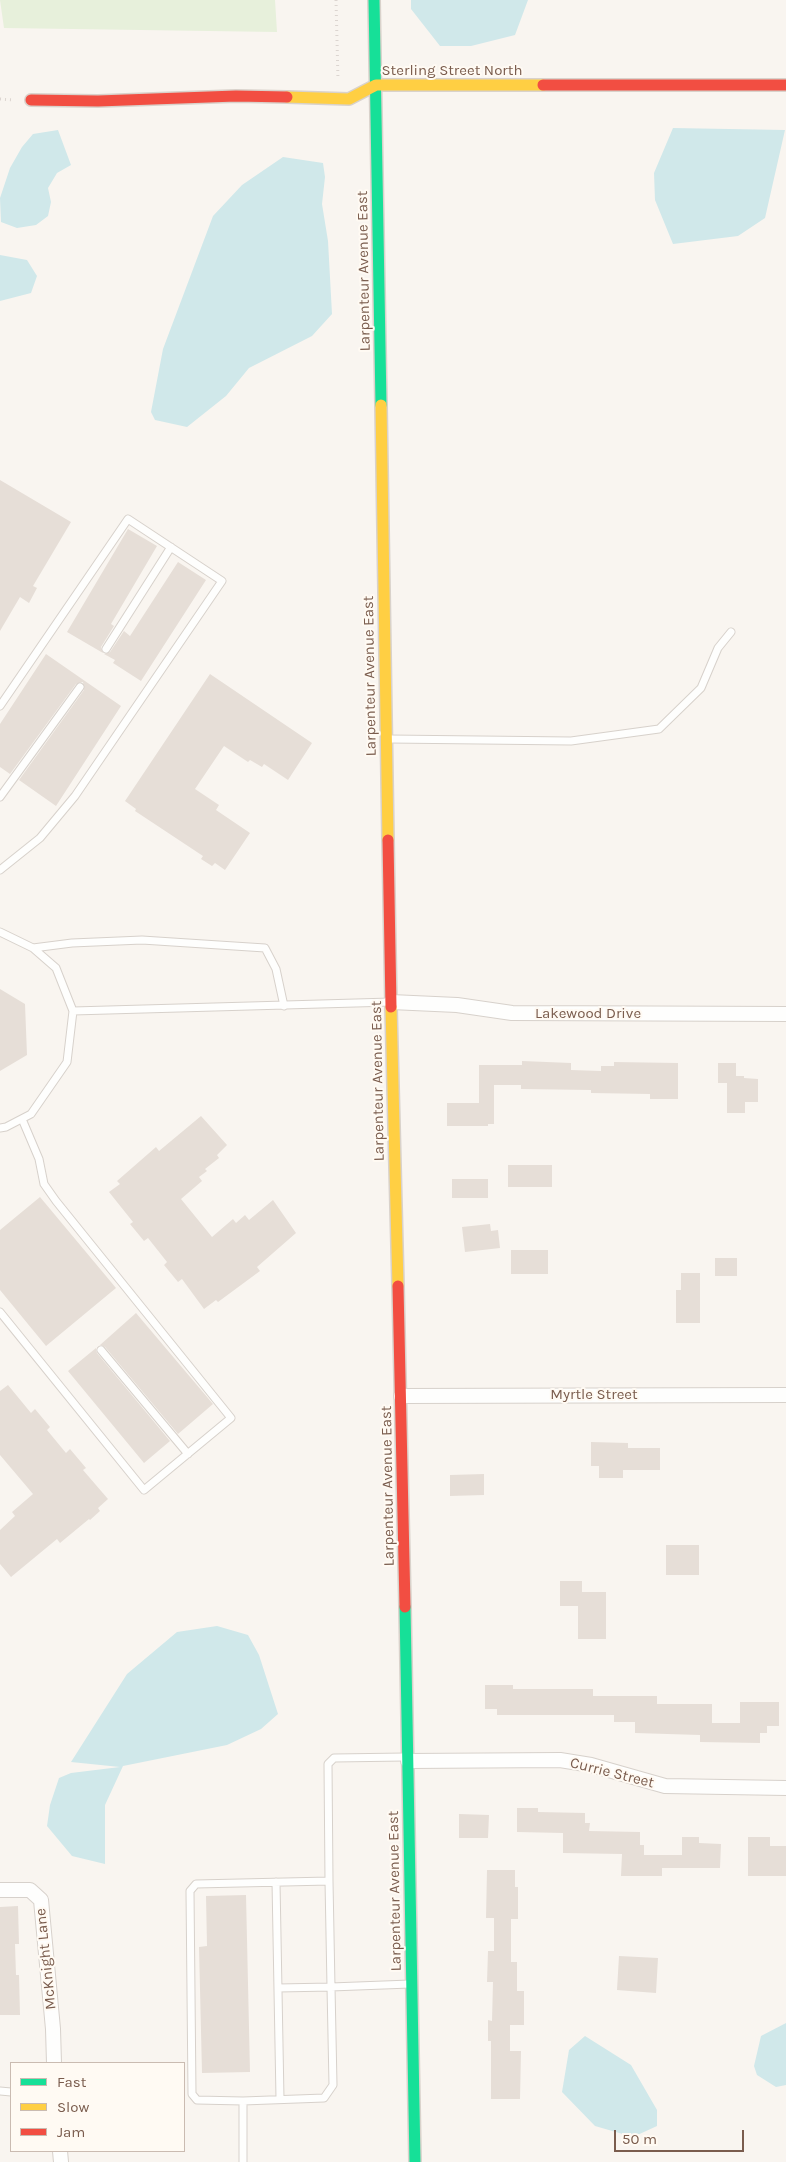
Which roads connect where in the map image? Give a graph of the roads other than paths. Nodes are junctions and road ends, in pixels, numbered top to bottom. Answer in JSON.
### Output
{"nodes":[{"id":1,"x":374,"y":0,"type":"edge"},
{"id":2,"x":376,"y":85,"type":"junction"},
{"id":3,"x":786,"y":85,"type":"edge"},
{"id":4,"x":31,"y":100,"type":"dead end"},
{"id":5,"x":171,"y":547,"type":"junction"},
{"id":6,"x":731,"y":632,"type":"dead end"},
{"id":7,"x":106,"y":649,"type":"dead end"},
{"id":8,"x":80,"y":687,"type":"dead end"},
{"id":9,"x":0,"y":706,"type":"edge"},
{"id":10,"x":386,"y":739,"type":"junction"},
{"id":11,"x":0,"y":797,"type":"edge"},
{"id":12,"x":0,"y":870,"type":"edge"},
{"id":13,"x":0,"y":932,"type":"edge"},
{"id":14,"x":33,"y":948,"type":"junction"},
{"id":15,"x":391,"y":1002,"type":"junction"},
{"id":16,"x":284,"y":1006,"type":"junction"},
{"id":17,"x":73,"y":1011,"type":"junction"},
{"id":18,"x":786,"y":1014,"type":"edge"},
{"id":19,"x":22,"y":1118,"type":"junction"},
{"id":20,"x":0,"y":1128,"type":"edge"},
{"id":21,"x":0,"y":1312,"type":"edge"},
{"id":22,"x":101,"y":1350,"type":"dead end"},
{"id":23,"x":786,"y":1395,"type":"edge"},
{"id":24,"x":401,"y":1396,"type":"junction"},
{"id":25,"x":188,"y":1454,"type":"junction"},
{"id":26,"x":408,"y":1759,"type":"junction"},
{"id":27,"x":786,"y":1788,"type":"edge"},
{"id":28,"x":276,"y":1882,"type":"junction"},
{"id":29,"x":329,"y":1882,"type":"junction"},
{"id":30,"x":0,"y":1890,"type":"edge"},
{"id":31,"x":412,"y":1984,"type":"junction"},
{"id":32,"x":332,"y":1987,"type":"junction"},
{"id":33,"x":278,"y":1988,"type":"junction"},
{"id":34,"x":54,"y":2062,"type":"edge"},
{"id":35,"x":280,"y":2099,"type":"junction"},
{"id":36,"x":243,"y":2101,"type":"junction"},
{"id":37,"x":243,"y":2162,"type":"edge"},
{"id":38,"x":415,"y":2162,"type":"edge"}],
"edges":[{"from":1,"to":2,"type":"street","name":"Larpenteur Avenue East"},
{"from":2,"to":3,"type":"street","name":"Sterling Street North"},
{"from":2,"to":4,"type":"street","name":"Sterling Street North"},
{"from":2,"to":10,"type":"street","name":"Larpenteur Avenue East"},
{"from":5,"to":7,"type":"lane"},
{"from":5,"to":9,"type":"lane"},
{"from":5,"to":12,"type":"lane"},
{"from":6,"to":10,"type":"lane"},
{"from":8,"to":11,"type":"lane"},
{"from":10,"to":15,"type":"street","name":"Larpenteur Avenue East"},
{"from":13,"to":14,"type":"lane"},
{"from":14,"to":16,"type":"lane"},
{"from":14,"to":17,"type":"lane"},
{"from":15,"to":16,"type":"lane"},
{"from":15,"to":18,"type":"street","name":"Lakewood Drive"},
{"from":15,"to":24,"type":"street","name":"Larpenteur Avenue East"},
{"from":16,"to":17,"type":"lane"},
{"from":17,"to":19,"type":"lane"},
{"from":19,"to":20,"type":"lane"},
{"from":19,"to":25,"type":"lane"},
{"from":21,"to":25,"type":"lane"},
{"from":22,"to":25,"type":"lane"},
{"from":23,"to":24,"type":"street","name":"Myrtle Street"},
{"from":24,"to":26,"type":"street","name":"Larpenteur Avenue East"},
{"from":26,"to":27,"type":"street","name":"Currie Street"},
{"from":26,"to":29,"type":"lane"},
{"from":26,"to":31,"type":"street","name":"Larpenteur Avenue East"},
{"from":28,"to":29,"type":"lane"},
{"from":28,"to":33,"type":"lane"},
{"from":28,"to":36,"type":"lane"},
{"from":29,"to":32,"type":"lane"},
{"from":30,"to":34,"type":"street","name":"McKnight Lane"},
{"from":31,"to":32,"type":"lane"},
{"from":31,"to":38,"type":"street","name":"Larpenteur Avenue East"},
{"from":32,"to":33,"type":"lane"},
{"from":32,"to":35,"type":"lane"},
{"from":33,"to":35,"type":"lane"},
{"from":35,"to":36,"type":"lane"},
{"from":36,"to":37,"type":"lane"}]}
